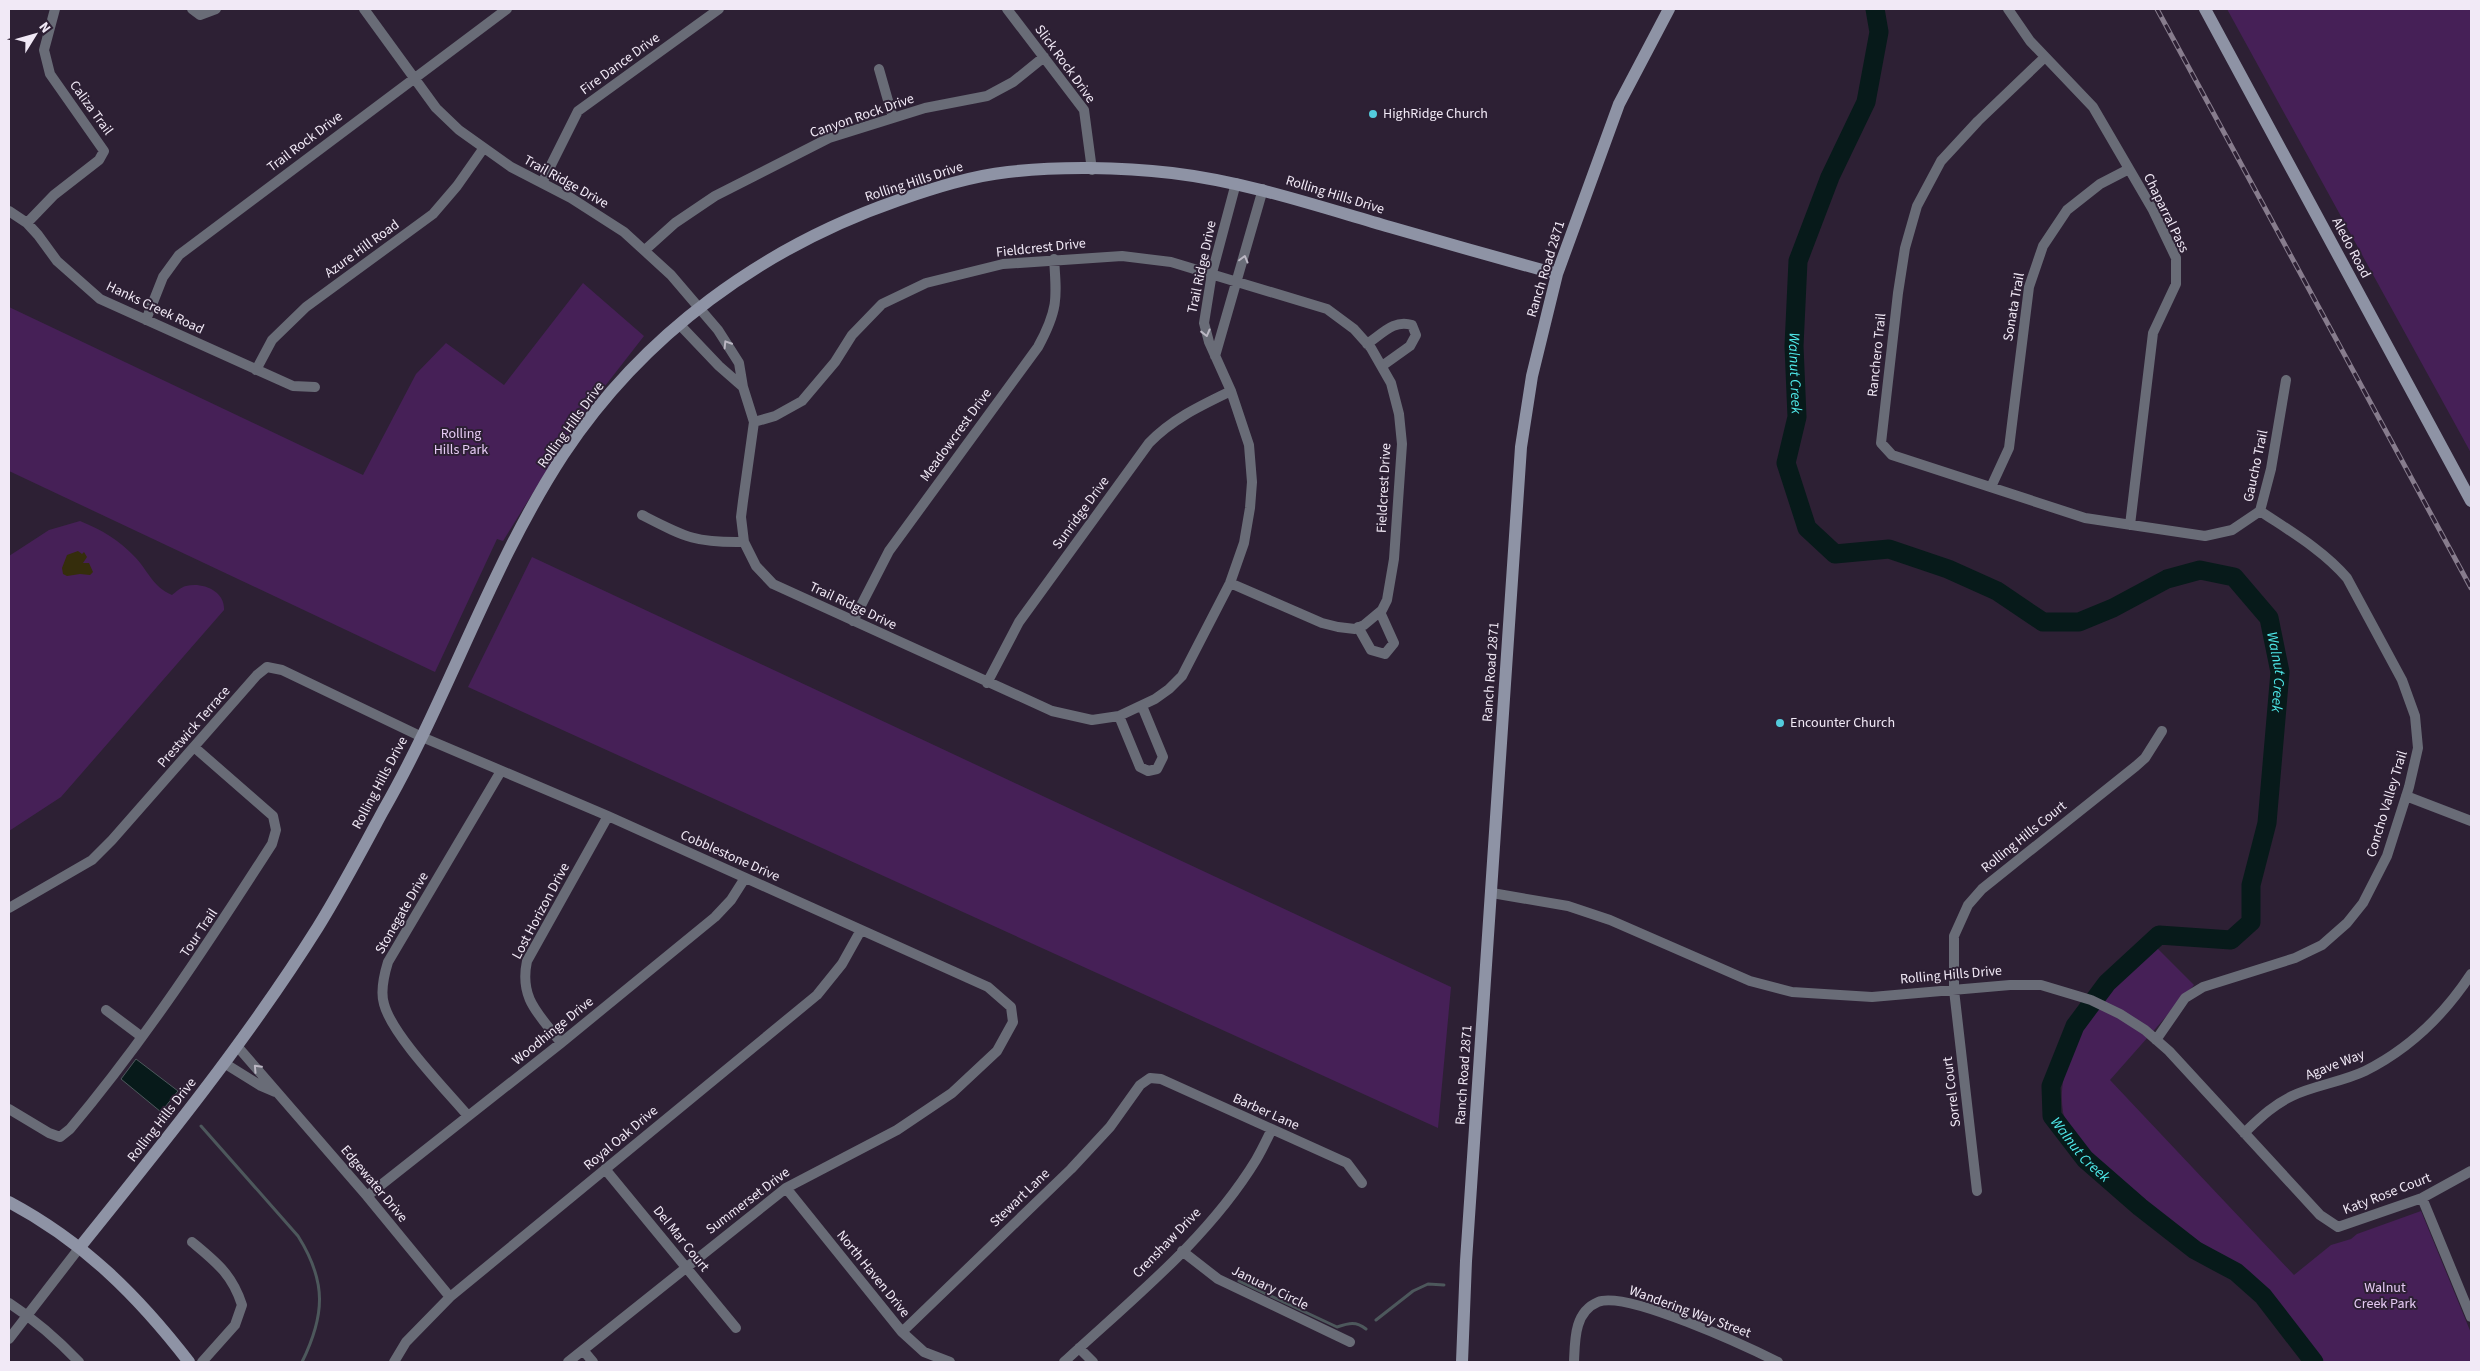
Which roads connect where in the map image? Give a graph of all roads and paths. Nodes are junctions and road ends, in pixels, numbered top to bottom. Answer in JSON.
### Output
{"nodes":[{"id":1,"x":55,"y":9,"type":"edge"},
{"id":2,"x":216,"y":9,"type":"edge"},
{"id":3,"x":364,"y":9,"type":"edge"},
{"id":4,"x":507,"y":9,"type":"edge"},
{"id":5,"x":719,"y":9,"type":"edge"},
{"id":6,"x":1007,"y":9,"type":"edge"},
{"id":7,"x":1669,"y":9,"type":"edge"},
{"id":8,"x":2008,"y":9,"type":"edge"},
{"id":9,"x":2205,"y":9,"type":"edge"},
{"id":10,"x":196,"y":12,"type":"edge"},
{"id":11,"x":1044,"y":57,"type":"junction"},
{"id":12,"x":2045,"y":57,"type":"junction"},
{"id":13,"x":879,"y":69,"type":"dead end"},
{"id":14,"x":414,"y":77,"type":"junction"},
{"id":15,"x":893,"y":118,"type":"junction"},
{"id":16,"x":483,"y":149,"type":"junction"},
{"id":17,"x":2129,"y":169,"type":"junction"},
{"id":18,"x":1092,"y":170,"type":"junction"},
{"id":19,"x":1236,"y":183,"type":"junction"},
{"id":20,"x":542,"y":184,"type":"junction"},
{"id":21,"x":1263,"y":189,"type":"junction"},
{"id":22,"x":9,"y":211,"type":"edge"},
{"id":23,"x":27,"y":223,"type":"junction"},
{"id":24,"x":645,"y":250,"type":"junction"},
{"id":25,"x":1054,"y":259,"type":"junction"},
{"id":26,"x":1212,"y":273,"type":"junction"},
{"id":27,"x":1557,"y":274,"type":"junction"},
{"id":28,"x":1238,"y":281,"type":"junction"},
{"id":29,"x":699,"y":307,"type":"junction"},
{"id":30,"x":146,"y":320,"type":"junction"},
{"id":31,"x":679,"y":324,"type":"junction"},
{"id":32,"x":1367,"y":344,"type":"junction"},
{"id":33,"x":1215,"y":356,"type":"junction"},
{"id":34,"x":1382,"y":366,"type":"junction"},
{"id":35,"x":256,"y":370,"type":"junction"},
{"id":36,"x":2286,"y":380,"type":"dead end"},
{"id":37,"x":315,"y":387,"type":"dead end"},
{"id":38,"x":743,"y":387,"type":"junction"},
{"id":39,"x":1231,"y":391,"type":"junction"},
{"id":40,"x":754,"y":422,"type":"junction"},
{"id":41,"x":1991,"y":487,"type":"junction"},
{"id":42,"x":2471,"y":501,"type":"edge"},
{"id":43,"x":2260,"y":511,"type":"junction"},
{"id":44,"x":642,"y":515,"type":"dead end"},
{"id":45,"x":2130,"y":524,"type":"junction"},
{"id":46,"x":744,"y":542,"type":"junction"},
{"id":47,"x":1230,"y":583,"type":"junction"},
{"id":48,"x":1380,"y":612,"type":"junction"},
{"id":49,"x":853,"y":621,"type":"junction"},
{"id":50,"x":1358,"y":628,"type":"junction"},
{"id":51,"x":987,"y":683,"type":"junction"},
{"id":52,"x":1142,"y":706,"type":"junction"},
{"id":53,"x":1119,"y":716,"type":"junction"},
{"id":54,"x":2162,"y":731,"type":"dead end"},
{"id":55,"x":422,"y":737,"type":"junction"},
{"id":56,"x":194,"y":747,"type":"junction"},
{"id":57,"x":501,"y":771,"type":"junction"},
{"id":58,"x":2406,"y":796,"type":"junction"},
{"id":59,"x":608,"y":816,"type":"junction"},
{"id":60,"x":2471,"y":821,"type":"edge"},
{"id":61,"x":745,"y":878,"type":"junction"},
{"id":62,"x":1492,"y":893,"type":"junction"},
{"id":63,"x":9,"y":908,"type":"edge"},
{"id":64,"x":861,"y":930,"type":"junction"},
{"id":65,"x":2471,"y":974,"type":"edge"},
{"id":66,"x":1954,"y":990,"type":"junction"},
{"id":67,"x":106,"y":1010,"type":"dead end"},
{"id":68,"x":1014,"y":1016,"type":"joint"},
{"id":69,"x":142,"y":1036,"type":"junction"},
{"id":70,"x":2156,"y":1040,"type":"junction"},
{"id":71,"x":561,"y":1043,"type":"junction"},
{"id":72,"x":237,"y":1046,"type":"junction"},
{"id":73,"x":224,"y":1063,"type":"junction"},
{"id":74,"x":1150,"y":1078,"type":"joint"},
{"id":75,"x":275,"y":1092,"type":"junction"},
{"id":76,"x":9,"y":1109,"type":"edge"},
{"id":77,"x":468,"y":1116,"type":"junction"},
{"id":78,"x":1272,"y":1129,"type":"junction"},
{"id":79,"x":2244,"y":1133,"type":"junction"},
{"id":80,"x":605,"y":1169,"type":"junction"},
{"id":81,"x":2471,"y":1171,"type":"edge"},
{"id":82,"x":1362,"y":1183,"type":"dead end"},
{"id":83,"x":786,"y":1188,"type":"junction"},
{"id":84,"x":1977,"y":1191,"type":"dead end"},
{"id":85,"x":367,"y":1196,"type":"junction"},
{"id":86,"x":2422,"y":1198,"type":"junction"},
{"id":87,"x":9,"y":1202,"type":"edge"},
{"id":88,"x":2338,"y":1227,"type":"joint"},
{"id":89,"x":192,"y":1242,"type":"dead end"},
{"id":90,"x":80,"y":1247,"type":"junction"},
{"id":91,"x":1182,"y":1251,"type":"junction"},
{"id":92,"x":687,"y":1268,"type":"junction"},
{"id":93,"x":450,"y":1297,"type":"junction"},
{"id":94,"x":9,"y":1303,"type":"edge"},
{"id":95,"x":27,"y":1315,"type":"junction"},
{"id":96,"x":2471,"y":1317,"type":"edge"},
{"id":97,"x":736,"y":1328,"type":"dead end"},
{"id":98,"x":902,"y":1332,"type":"junction"},
{"id":99,"x":9,"y":1339,"type":"edge"},
{"id":100,"x":1350,"y":1342,"type":"dead end"},
{"id":101,"x":1079,"y":1348,"type":"junction"},
{"id":102,"x":583,"y":1350,"type":"junction"},
{"id":103,"x":79,"y":1362,"type":"edge"},
{"id":104,"x":189,"y":1362,"type":"edge"},
{"id":105,"x":202,"y":1362,"type":"edge"},
{"id":106,"x":394,"y":1362,"type":"edge"},
{"id":107,"x":568,"y":1362,"type":"edge"},
{"id":108,"x":593,"y":1362,"type":"edge"},
{"id":109,"x":950,"y":1362,"type":"edge"},
{"id":110,"x":1064,"y":1362,"type":"edge"},
{"id":111,"x":1093,"y":1362,"type":"edge"},
{"id":112,"x":1462,"y":1362,"type":"edge"},
{"id":113,"x":1574,"y":1362,"type":"edge"},
{"id":114,"x":1778,"y":1362,"type":"edge"}],
"edges":[{"from":1,"to":23,"type":"street","name":"Caliza Trail"},
{"from":2,"to":10,"type":"street"},
{"from":3,"to":14,"type":"street","name":"Trail Ridge Drive"},
{"from":4,"to":14,"type":"street","name":"Trail Rock Drive"},
{"from":5,"to":20,"type":"street","name":"Fire Dance Drive"},
{"from":6,"to":11,"type":"street","name":"Slick Rock Drive"},
{"from":7,"to":27,"type":"street","name":"Ranch Road 2871"},
{"from":8,"to":12,"type":"street","name":"Chaparral Pass"},
{"from":9,"to":42,"type":"street","name":"Aledo Road"},
{"from":11,"to":15,"type":"street","name":"Canyon Rock Drive"},
{"from":11,"to":18,"type":"street","name":"Slick Rock Drive"},
{"from":12,"to":17,"type":"street","name":"Chaparral Pass"},
{"from":12,"to":41,"type":"street","name":"Ranchero Trail"},
{"from":13,"to":15,"type":"street"},
{"from":14,"to":16,"type":"street","name":"Trail Ridge Drive"},
{"from":14,"to":30,"type":"street","name":"Trail Rock Drive"},
{"from":15,"to":24,"type":"street","name":"Canyon Rock Drive"},
{"from":16,"to":20,"type":"street","name":"Trail Ridge Drive"},
{"from":16,"to":35,"type":"street","name":"Azure Hill Road"},
{"from":17,"to":41,"type":"street","name":"Sonata Trail"},
{"from":17,"to":45,"type":"street","name":"Chaparral Pass"},
{"from":18,"to":19,"type":"street","name":"Rolling Hills Drive"},
{"from":18,"to":29,"type":"street","name":"Rolling Hills Drive"},
{"from":19,"to":21,"type":"street","name":"Rolling Hills Drive"},
{"from":19,"to":26,"type":"street","name":"Trail Ridge Drive"},
{"from":20,"to":24,"type":"street","name":"Trail Ridge Drive"},
{"from":21,"to":27,"type":"street","name":"Rolling Hills Drive"},
{"from":28,"to":21,"type":"street","one_way":true},
{"from":22,"to":23,"type":"street","name":"Hanks Creek Road"},
{"from":23,"to":30,"type":"street","name":"Hanks Creek Road"},
{"from":24,"to":29,"type":"street","name":"Trail Ridge Drive"},
{"from":25,"to":26,"type":"street","name":"Fieldcrest Drive"},
{"from":25,"to":40,"type":"street","name":"Fieldcrest Drive"},
{"from":25,"to":49,"type":"street","name":"Meadowcrest Drive"},
{"from":26,"to":28,"type":"street","name":"Fieldcrest Drive"},
{"from":26,"to":33,"type":"street","name":"Trail Ridge Drive","one_way":true},
{"from":27,"to":62,"type":"street","name":"Ranch Road 2871"},
{"from":28,"to":32,"type":"street","name":"Fieldcrest Drive"},
{"from":28,"to":33,"type":"street"},
{"from":29,"to":31,"type":"street","name":"Rolling Hills Drive"},
{"from":38,"to":29,"type":"street","name":"Trail Ridge Drive","one_way":true},
{"from":30,"to":35,"type":"street","name":"Hanks Creek Road"},
{"from":31,"to":38,"type":"street"},
{"from":31,"to":55,"type":"street","name":"Rolling Hills Drive"},
{"from":32,"to":34,"type":"street","name":"Fieldcrest Drive"},
{"from":32,"to":34,"type":"street"},
{"from":33,"to":39,"type":"street","name":"Trail Ridge Drive"},
{"from":34,"to":48,"type":"street","name":"Fieldcrest Drive"},
{"from":35,"to":37,"type":"street","name":"Hanks Creek Road"},
{"from":36,"to":43,"type":"street","name":"Gaucho Trail"},
{"from":38,"to":40,"type":"street","name":"Trail Ridge Drive"},
{"from":39,"to":47,"type":"street","name":"Trail Ridge Drive"},
{"from":39,"to":51,"type":"street","name":"Sunridge Drive"},
{"from":40,"to":46,"type":"street","name":"Trail Ridge Drive"},
{"from":41,"to":45,"type":"street","name":"Ranchero Trail"},
{"from":43,"to":45,"type":"street","name":"Gaucho Trail"},
{"from":43,"to":58,"type":"street","name":"Concho Valley Trail"},
{"from":44,"to":46,"type":"street"},
{"from":46,"to":49,"type":"street","name":"Trail Ridge Drive"},
{"from":47,"to":50,"type":"street"},
{"from":47,"to":52,"type":"street","name":"Trail Ridge Drive"},
{"from":48,"to":50,"type":"street"},
{"from":48,"to":50,"type":"street"},
{"from":49,"to":51,"type":"street","name":"Trail Ridge Drive"},
{"from":51,"to":53,"type":"street","name":"Trail Ridge Drive"},
{"from":52,"to":53,"type":"street","name":"Trail Ridge Drive"},
{"from":52,"to":53,"type":"street"},
{"from":54,"to":66,"type":"street","name":"Rolling Hills Court"},
{"from":55,"to":56,"type":"street","name":"Prestwick Terrace"},
{"from":55,"to":57,"type":"street","name":"Cobblestone Drive"},
{"from":55,"to":72,"type":"street","name":"Rolling Hills Drive"},
{"from":56,"to":63,"type":"street","name":"Prestwick Terrace"},
{"from":56,"to":69,"type":"street","name":"Tour Trail"},
{"from":57,"to":59,"type":"street","name":"Cobblestone Drive"},
{"from":57,"to":77,"type":"street","name":"Stonegate Drive"},
{"from":58,"to":60,"type":"street"},
{"from":58,"to":70,"type":"street","name":"Concho Valley Trail"},
{"from":59,"to":61,"type":"street","name":"Cobblestone Drive"},
{"from":59,"to":71,"type":"street","name":"Lost Horizon Drive"},
{"from":61,"to":64,"type":"street","name":"Cobblestone Drive"},
{"from":61,"to":71,"type":"street","name":"Woodhinge Drive"},
{"from":62,"to":66,"type":"street","name":"Rolling Hills Drive"},
{"from":62,"to":112,"type":"street","name":"Ranch Road 2871"},
{"from":64,"to":68,"type":"street","name":"Cobblestone Drive"},
{"from":64,"to":80,"type":"street","name":"Royal Oak Drive"},
{"from":65,"to":79,"type":"street","name":"Agave Way"},
{"from":66,"to":70,"type":"street","name":"Rolling Hills Drive"},
{"from":66,"to":84,"type":"street","name":"Sorrel Court"},
{"from":67,"to":69,"type":"street"},
{"from":68,"to":83,"type":"street","name":"Summerset Drive"},
{"from":69,"to":76,"type":"street","name":"Tour Trail"},
{"from":70,"to":79,"type":"street","name":"Rolling Hills Drive"},
{"from":71,"to":77,"type":"street","name":"Woodhinge Drive"},
{"from":72,"to":73,"type":"street","name":"Rolling Hills Drive"},
{"from":75,"to":72,"type":"street","name":"Edgewater Drive","one_way":true},
{"from":73,"to":75,"type":"street","name":"Edgewater Drive"},
{"from":73,"to":90,"type":"street","name":"Rolling Hills Drive"},
{"from":74,"to":78,"type":"street","name":"Barber Lane"},
{"from":74,"to":98,"type":"street","name":"Stewart Lane"},
{"from":75,"to":85,"type":"street","name":"Edgewater Drive"},
{"from":77,"to":85,"type":"street","name":"Woodhinge Drive"},
{"from":78,"to":82,"type":"street","name":"Barber Lane"},
{"from":78,"to":91,"type":"street","name":"Crenshaw Drive"},
{"from":79,"to":88,"type":"street","name":"Rolling Hills Drive"},
{"from":80,"to":92,"type":"street","name":"Del Mar Court"},
{"from":80,"to":93,"type":"street","name":"Royal Oak Drive"},
{"from":81,"to":86,"type":"street","name":"Katy Rose Court"},
{"from":83,"to":92,"type":"street","name":"Summerset Drive"},
{"from":83,"to":98,"type":"street","name":"North Haven Drive"},
{"from":85,"to":93,"type":"street","name":"Edgewater Drive"},
{"from":86,"to":88,"type":"street","name":"Katy Rose Court"},
{"from":86,"to":96,"type":"street"},
{"from":87,"to":90,"type":"street"},
{"from":89,"to":105,"type":"street"},
{"from":90,"to":95,"type":"street","name":"Rolling Hills Drive"},
{"from":90,"to":104,"type":"street"},
{"from":91,"to":100,"type":"street","name":"January Circle"},
{"from":91,"to":101,"type":"street","name":"Crenshaw Drive"},
{"from":92,"to":97,"type":"street","name":"Del Mar Court"},
{"from":92,"to":102,"type":"street","name":"Summerset Drive"},
{"from":93,"to":106,"type":"street","name":"Royal Oak Drive"},
{"from":94,"to":95,"type":"street"},
{"from":95,"to":99,"type":"street","name":"Rolling Hills Drive"},
{"from":95,"to":103,"type":"street"},
{"from":98,"to":109,"type":"street","name":"North Haven Drive"},
{"from":101,"to":110,"type":"street","name":"Crenshaw Drive"},
{"from":101,"to":111,"type":"street"},
{"from":102,"to":107,"type":"street","name":"Summerset Drive"},
{"from":102,"to":108,"type":"street"},
{"from":113,"to":114,"type":"street","name":"Wandering Way Street"}]}
